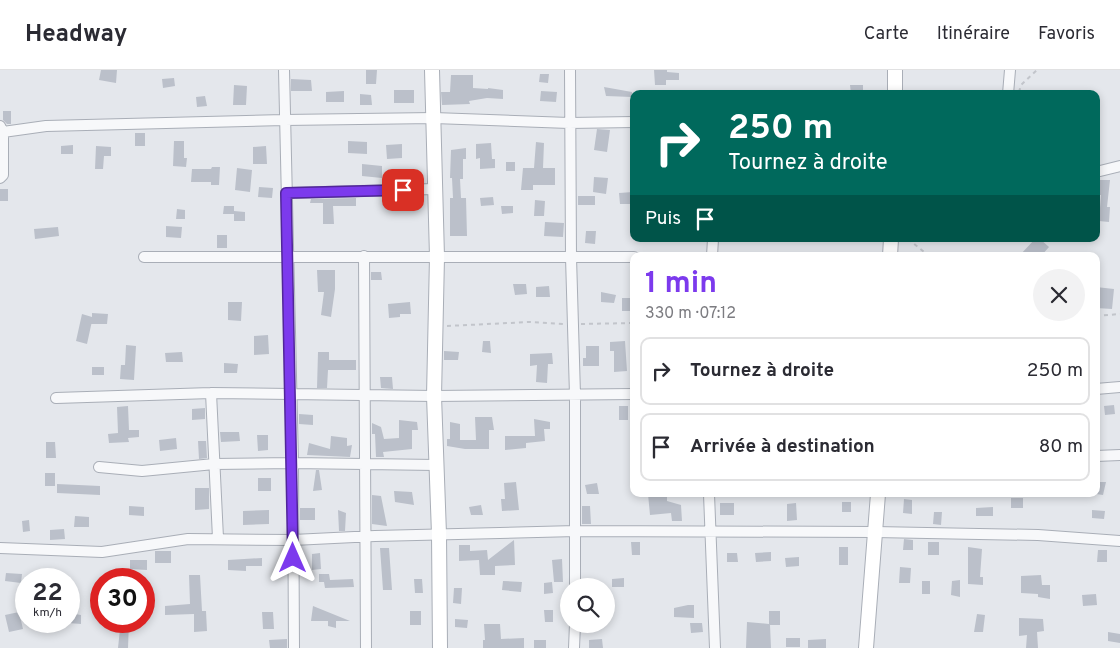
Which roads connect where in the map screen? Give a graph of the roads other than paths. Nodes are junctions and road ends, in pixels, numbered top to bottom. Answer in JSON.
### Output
{"nodes":[{"id":1,"x":284,"y":70,"type":"edge"},
{"id":2,"x":432,"y":70,"type":"edge"},
{"id":3,"x":570,"y":70,"type":"edge"},
{"id":4,"x":895,"y":70,"type":"edge"},
{"id":5,"x":1010,"y":70,"type":"edge"},
{"id":6,"x":895,"y":90,"type":"edge"},
{"id":7,"x":1008,"y":90,"type":"edge"},
{"id":8,"x":434,"y":118,"type":"junction"},
{"id":9,"x":284,"y":120,"type":"junction"},
{"id":10,"x":630,"y":122,"type":"edge"},
{"id":11,"x":569,"y":123,"type":"junction"},
{"id":12,"x":2,"y":129,"type":"edge"},
{"id":13,"x":1120,"y":166,"type":"edge"},
{"id":14,"x":1100,"y":171,"type":"edge"},
{"id":15,"x":0,"y":178,"type":"edge"},
{"id":16,"x":436,"y":189,"type":"junction"},
{"id":17,"x":286,"y":193,"type":"junction"},
{"id":18,"x":144,"y":256,"type":"dead end"},
{"id":19,"x":288,"y":256,"type":"junction"},
{"id":20,"x":364,"y":256,"type":"junction"},
{"id":21,"x":437,"y":256,"type":"junction"},
{"id":22,"x":571,"y":257,"type":"junction"},
{"id":23,"x":630,"y":257,"type":"edge"},
{"id":24,"x":1120,"y":388,"type":"edge"},
{"id":25,"x":1100,"y":389,"type":"edge"},
{"id":26,"x":211,"y":393,"type":"junction"},
{"id":27,"x":630,"y":394,"type":"edge"},
{"id":28,"x":291,"y":395,"type":"junction"},
{"id":29,"x":575,"y":395,"type":"junction"},
{"id":30,"x":364,"y":396,"type":"junction"},
{"id":31,"x":434,"y":396,"type":"junction"},
{"id":32,"x":56,"y":398,"type":"dead end"},
{"id":33,"x":1120,"y":455,"type":"edge"},
{"id":34,"x":1100,"y":456,"type":"edge"},
{"id":35,"x":292,"y":463,"type":"junction"},
{"id":36,"x":214,"y":464,"type":"junction"},
{"id":37,"x":365,"y":464,"type":"junction"},
{"id":38,"x":436,"y":465,"type":"junction"},
{"id":39,"x":100,"y":467,"type":"dead end"},
{"id":40,"x":709,"y":497,"type":"edge"},
{"id":41,"x":878,"y":497,"type":"edge"},
{"id":42,"x":576,"y":531,"type":"junction"},
{"id":43,"x":712,"y":531,"type":"junction"},
{"id":44,"x":875,"y":532,"type":"junction"},
{"id":45,"x":439,"y":534,"type":"junction"},
{"id":46,"x":365,"y":536,"type":"junction"},
{"id":47,"x":218,"y":538,"type":"junction"},
{"id":48,"x":293,"y":540,"type":"junction"},
{"id":49,"x":1120,"y":541,"type":"edge"},
{"id":50,"x":0,"y":548,"type":"edge"},
{"id":51,"x":575,"y":578,"type":"edge"},
{"id":52,"x":575,"y":633,"type":"edge"},
{"id":53,"x":294,"y":648,"type":"edge"},
{"id":54,"x":366,"y":648,"type":"edge"},
{"id":55,"x":440,"y":648,"type":"edge"},
{"id":56,"x":574,"y":648,"type":"edge"},
{"id":57,"x":715,"y":648,"type":"edge"},
{"id":58,"x":866,"y":648,"type":"edge"}],
"edges":[{"from":1,"to":9,"type":"street"},
{"from":2,"to":8,"type":"street"},
{"from":3,"to":11,"type":"street"},
{"from":4,"to":6,"type":"street"},
{"from":5,"to":7,"type":"street"},
{"from":8,"to":9,"type":"street"},
{"from":8,"to":11,"type":"street"},
{"from":8,"to":16,"type":"street"},
{"from":9,"to":12,"type":"street"},
{"from":9,"to":17,"type":"street"},
{"from":10,"to":11,"type":"street"},
{"from":11,"to":22,"type":"street"},
{"from":12,"to":15,"type":"street"},
{"from":13,"to":14,"type":"street"},
{"from":16,"to":17,"type":"street"},
{"from":16,"to":21,"type":"street"},
{"from":17,"to":19,"type":"street"},
{"from":18,"to":19,"type":"street"},
{"from":19,"to":20,"type":"street"},
{"from":19,"to":28,"type":"street"},
{"from":20,"to":21,"type":"street"},
{"from":20,"to":30,"type":"street"},
{"from":21,"to":22,"type":"street"},
{"from":21,"to":31,"type":"street"},
{"from":22,"to":23,"type":"street"},
{"from":22,"to":29,"type":"street"},
{"from":24,"to":25,"type":"street"},
{"from":26,"to":28,"type":"street"},
{"from":26,"to":32,"type":"street"},
{"from":26,"to":36,"type":"street"},
{"from":27,"to":29,"type":"street"},
{"from":28,"to":30,"type":"street"},
{"from":28,"to":35,"type":"street"},
{"from":29,"to":31,"type":"street"},
{"from":29,"to":42,"type":"street"},
{"from":30,"to":31,"type":"street"},
{"from":30,"to":37,"type":"street"},
{"from":31,"to":38,"type":"street"},
{"from":33,"to":34,"type":"street"},
{"from":35,"to":36,"type":"street"},
{"from":35,"to":37,"type":"street"},
{"from":35,"to":48,"type":"street"},
{"from":36,"to":39,"type":"street"},
{"from":36,"to":47,"type":"street"},
{"from":37,"to":38,"type":"street"},
{"from":37,"to":46,"type":"street"},
{"from":38,"to":45,"type":"street"},
{"from":40,"to":43,"type":"street"},
{"from":41,"to":44,"type":"street"},
{"from":42,"to":43,"type":"street"},
{"from":42,"to":45,"type":"street"},
{"from":42,"to":51,"type":"street"},
{"from":43,"to":44,"type":"street"},
{"from":43,"to":57,"type":"street"},
{"from":44,"to":49,"type":"street"},
{"from":44,"to":58,"type":"street"},
{"from":45,"to":46,"type":"street"},
{"from":45,"to":55,"type":"street"},
{"from":46,"to":48,"type":"street"},
{"from":46,"to":54,"type":"street"},
{"from":47,"to":48,"type":"street"},
{"from":47,"to":50,"type":"street"},
{"from":48,"to":53,"type":"street"},
{"from":52,"to":56,"type":"street"}]}
